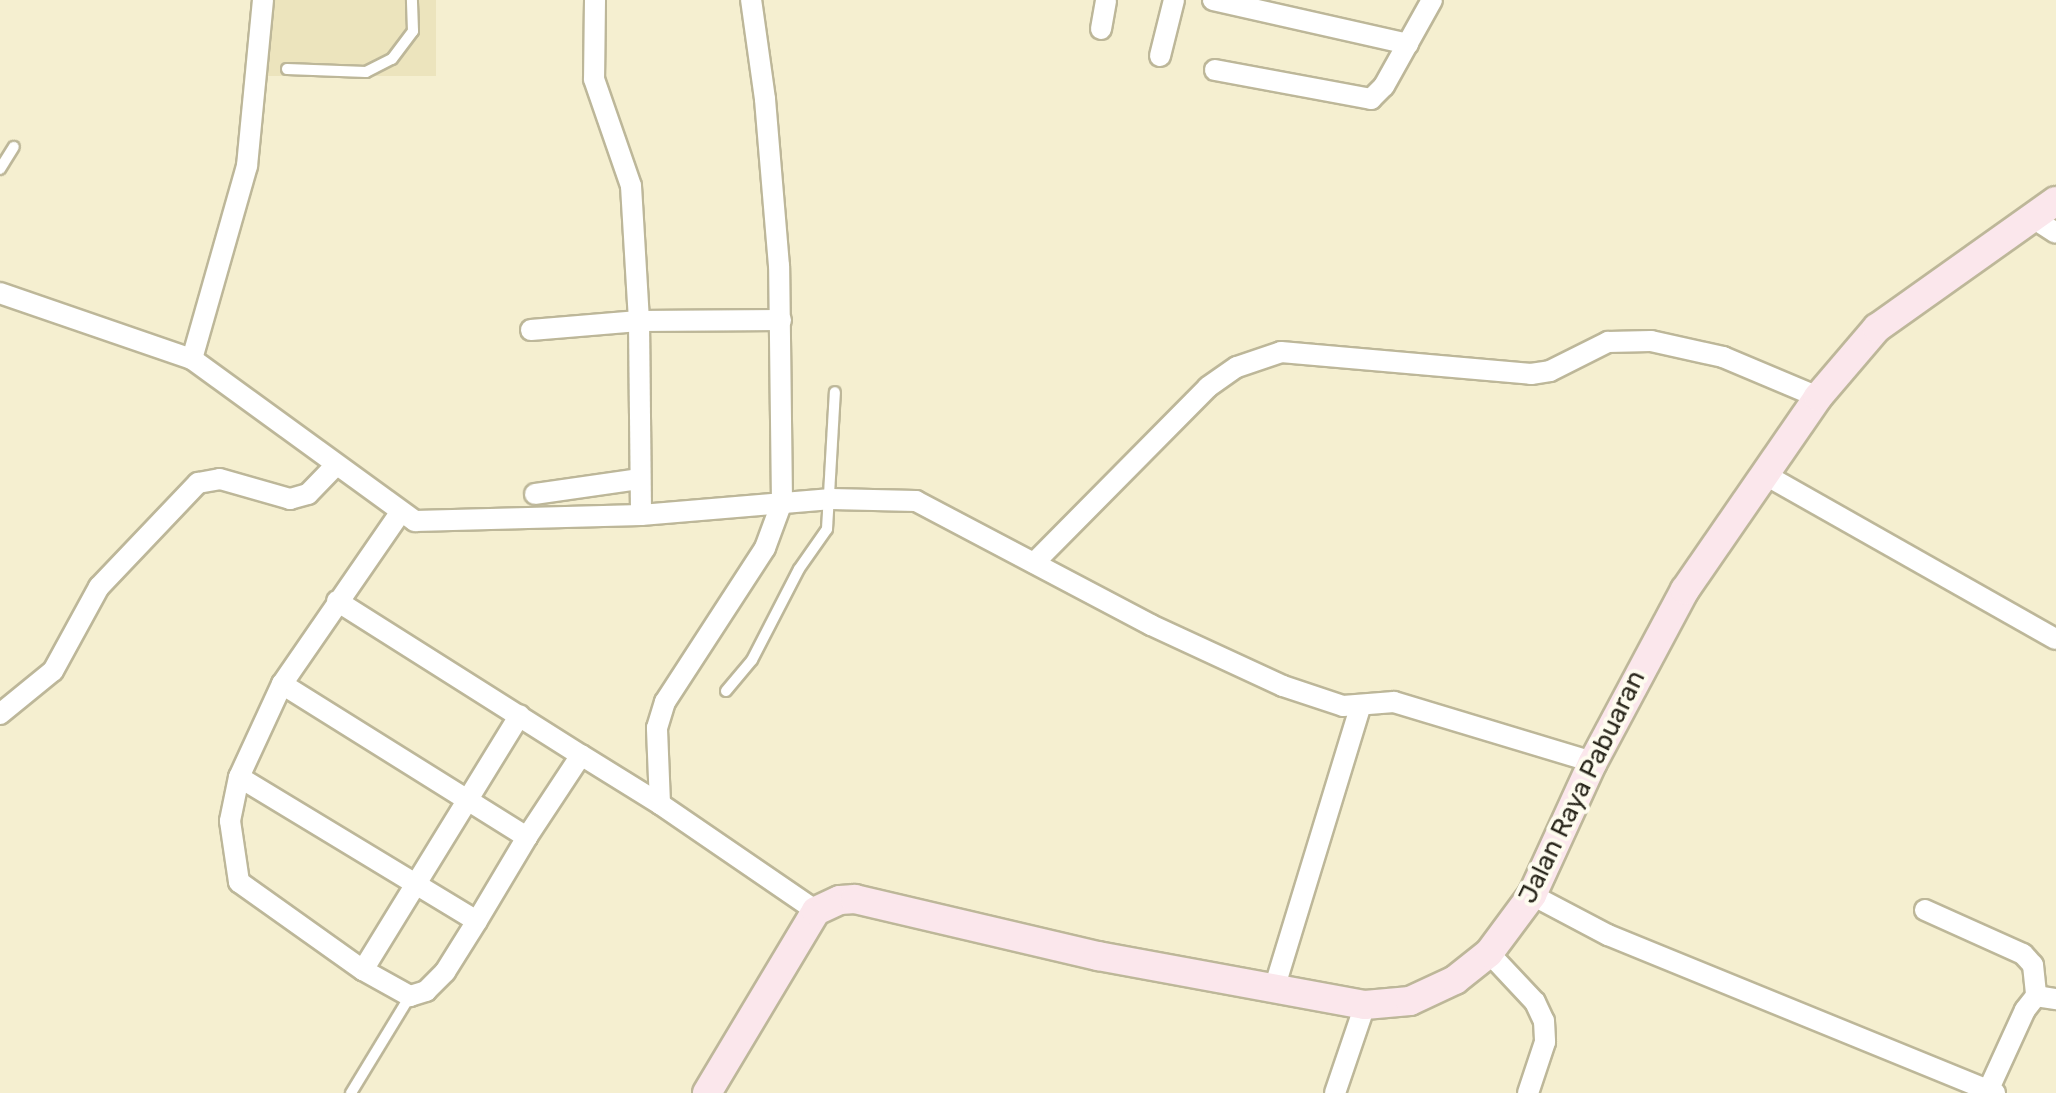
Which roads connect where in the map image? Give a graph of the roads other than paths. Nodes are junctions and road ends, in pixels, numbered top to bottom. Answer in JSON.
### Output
{"nodes":[{"id":1,"x":263,"y":0,"type":"edge"},
{"id":2,"x":412,"y":0,"type":"edge"},
{"id":3,"x":595,"y":0,"type":"edge"},
{"id":4,"x":751,"y":0,"type":"edge"},
{"id":5,"x":1106,"y":0,"type":"edge"},
{"id":6,"x":1174,"y":0,"type":"edge"},
{"id":7,"x":1213,"y":0,"type":"edge"},
{"id":8,"x":1432,"y":0,"type":"edge"},
{"id":9,"x":1101,"y":29,"type":"dead end"},
{"id":10,"x":1408,"y":44,"type":"junction"},
{"id":11,"x":1160,"y":56,"type":"dead end"},
{"id":12,"x":287,"y":69,"type":"dead end"},
{"id":13,"x":1215,"y":70,"type":"dead end"},
{"id":14,"x":14,"y":147,"type":"dead end"},
{"id":15,"x":0,"y":169,"type":"edge"},
{"id":16,"x":2056,"y":201,"type":"edge"},
{"id":17,"x":2044,"y":225,"type":"edge"},
{"id":18,"x":0,"y":293,"type":"edge"},
{"id":19,"x":781,"y":320,"type":"junction"},
{"id":20,"x":639,"y":321,"type":"junction"},
{"id":21,"x":531,"y":330,"type":"dead end"},
{"id":22,"x":192,"y":359,"type":"junction"},
{"id":23,"x":835,"y":392,"type":"dead end"},
{"id":24,"x":1818,"y":397,"type":"junction"},
{"id":25,"x":335,"y":466,"type":"junction"},
{"id":26,"x":1762,"y":473,"type":"junction"},
{"id":27,"x":639,"y":479,"type":"junction"},
{"id":28,"x":535,"y":494,"type":"dead end"},
{"id":29,"x":831,"y":499,"type":"junction"},
{"id":30,"x":782,"y":502,"type":"junction"},
{"id":31,"x":400,"y":513,"type":"junction"},
{"id":32,"x":641,"y":515,"type":"junction"},
{"id":33,"x":1034,"y":563,"type":"junction"},
{"id":34,"x":337,"y":601,"type":"junction"},
{"id":35,"x":2055,"y":639,"type":"edge"},
{"id":36,"x":282,"y":684,"type":"junction"},
{"id":37,"x":726,"y":691,"type":"dead end"},
{"id":38,"x":1360,"y":708,"type":"junction"},
{"id":39,"x":0,"y":714,"type":"edge"},
{"id":40,"x":520,"y":715,"type":"junction"},
{"id":41,"x":581,"y":755,"type":"junction"},
{"id":42,"x":1593,"y":762,"type":"junction"},
{"id":43,"x":239,"y":777,"type":"junction"},
{"id":44,"x":470,"y":800,"type":"junction"},
{"id":45,"x":660,"y":804,"type":"junction"},
{"id":46,"x":527,"y":837,"type":"junction"},
{"id":47,"x":415,"y":884,"type":"junction"},
{"id":48,"x":1532,"y":895,"type":"junction"},
{"id":49,"x":1925,"y":910,"type":"dead end"},
{"id":50,"x":816,"y":911,"type":"junction"},
{"id":51,"x":477,"y":921,"type":"junction"},
{"id":52,"x":1489,"y":953,"type":"junction"},
{"id":53,"x":363,"y":970,"type":"junction"},
{"id":54,"x":1274,"y":989,"type":"junction"},
{"id":55,"x":410,"y":996,"type":"junction"},
{"id":56,"x":2046,"y":998,"type":"edge"},
{"id":57,"x":1365,"y":1005,"type":"junction"},
{"id":58,"x":1990,"y":1092,"type":"edge"},
{"id":59,"x":351,"y":1093,"type":"edge"},
{"id":60,"x":707,"y":1093,"type":"edge"},
{"id":61,"x":1335,"y":1093,"type":"edge"},
{"id":62,"x":1528,"y":1093,"type":"edge"}],
"edges":[{"from":1,"to":22,"type":"street"},
{"from":2,"to":12,"type":"lane"},
{"from":3,"to":20,"type":"street"},
{"from":4,"to":19,"type":"street"},
{"from":5,"to":9,"type":"street"},
{"from":6,"to":11,"type":"street"},
{"from":7,"to":10,"type":"street"},
{"from":8,"to":10,"type":"street"},
{"from":10,"to":13,"type":"street"},
{"from":14,"to":15,"type":"lane"},
{"from":16,"to":17,"type":"street","name":"Jalan Raya Pabuaran"},
{"from":17,"to":24,"type":"street","name":"Jalan Raya Pabuaran"},
{"from":18,"to":22,"type":"street"},
{"from":19,"to":20,"type":"street"},
{"from":19,"to":30,"type":"street"},
{"from":20,"to":21,"type":"street"},
{"from":20,"to":27,"type":"street"},
{"from":22,"to":25,"type":"street"},
{"from":23,"to":29,"type":"lane"},
{"from":24,"to":26,"type":"street","name":"Jalan Raya Pabuaran"},
{"from":24,"to":33,"type":"street"},
{"from":25,"to":31,"type":"street"},
{"from":25,"to":39,"type":"street"},
{"from":26,"to":35,"type":"street"},
{"from":26,"to":42,"type":"street","name":"Jalan Raya Pabuaran"},
{"from":27,"to":28,"type":"street"},
{"from":27,"to":32,"type":"street"},
{"from":29,"to":30,"type":"street"},
{"from":29,"to":33,"type":"street"},
{"from":29,"to":37,"type":"lane"},
{"from":30,"to":32,"type":"street"},
{"from":30,"to":45,"type":"street"},
{"from":31,"to":32,"type":"street"},
{"from":31,"to":34,"type":"street"},
{"from":33,"to":38,"type":"street"},
{"from":34,"to":36,"type":"street"},
{"from":34,"to":40,"type":"street"},
{"from":36,"to":43,"type":"street"},
{"from":36,"to":44,"type":"street"},
{"from":38,"to":42,"type":"street"},
{"from":38,"to":54,"type":"street"},
{"from":40,"to":41,"type":"street"},
{"from":40,"to":44,"type":"street"},
{"from":41,"to":45,"type":"street"},
{"from":41,"to":46,"type":"street"},
{"from":42,"to":48,"type":"street","name":"Jalan Raya Pabuaran"},
{"from":43,"to":47,"type":"street"},
{"from":43,"to":53,"type":"street"},
{"from":44,"to":46,"type":"street"},
{"from":44,"to":47,"type":"street"},
{"from":45,"to":50,"type":"street"},
{"from":46,"to":51,"type":"street"},
{"from":47,"to":51,"type":"street"},
{"from":47,"to":53,"type":"street"},
{"from":48,"to":52,"type":"street","name":"Jalan Raya Pabuaran"},
{"from":48,"to":58,"type":"street"},
{"from":49,"to":56,"type":"street"},
{"from":50,"to":54,"type":"street","name":"Jalan Raya Pabuaran"},
{"from":50,"to":60,"type":"street"},
{"from":51,"to":55,"type":"street"},
{"from":52,"to":57,"type":"street","name":"Jalan Raya Pabuaran"},
{"from":52,"to":62,"type":"street"},
{"from":53,"to":55,"type":"street"},
{"from":54,"to":57,"type":"street","name":"Jalan Raya Pabuaran"},
{"from":55,"to":59,"type":"lane"},
{"from":56,"to":58,"type":"street"},
{"from":57,"to":61,"type":"street"}]}
